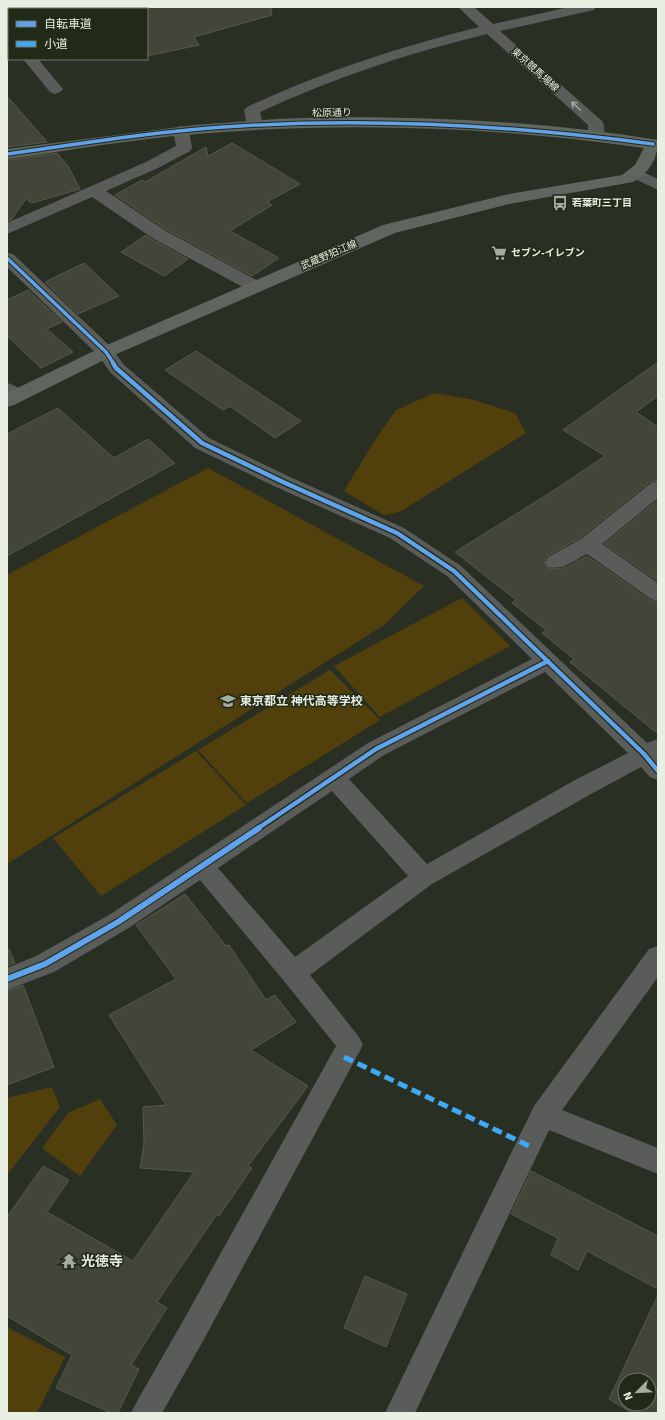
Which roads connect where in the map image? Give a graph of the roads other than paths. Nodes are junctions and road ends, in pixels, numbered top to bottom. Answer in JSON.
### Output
{"nodes":[{"id":1,"x":36,"y":7,"type":"edge"},
{"id":2,"x":465,"y":7,"type":"edge"},
{"id":3,"x":589,"y":7,"type":"edge"},
{"id":4,"x":22,"y":8,"type":"edge"},
{"id":5,"x":489,"y":29,"type":"junction"},
{"id":6,"x":31,"y":60,"type":"edge"},
{"id":7,"x":55,"y":89,"type":"dead end"},
{"id":8,"x":255,"y":125,"type":"junction"},
{"id":9,"x":180,"y":131,"type":"junction"},
{"id":10,"x":596,"y":136,"type":"junction"},
{"id":11,"x":655,"y":144,"type":"edge"},
{"id":12,"x":7,"y":154,"type":"edge"},
{"id":13,"x":637,"y":174,"type":"junction"},
{"id":14,"x":658,"y":185,"type":"edge"},
{"id":15,"x":94,"y":191,"type":"junction"},
{"id":16,"x":7,"y":229,"type":"edge"},
{"id":17,"x":7,"y":258,"type":"edge"},
{"id":18,"x":256,"y":287,"type":"junction"},
{"id":19,"x":106,"y":352,"type":"junction"},
{"id":20,"x":10,"y":395,"type":"edge"},
{"id":21,"x":658,"y":488,"type":"edge"},
{"id":22,"x":588,"y":544,"type":"junction"},
{"id":23,"x":555,"y":562,"type":"dead end"},
{"id":24,"x":658,"y":594,"type":"edge"},
{"id":25,"x":548,"y":661,"type":"junction"},
{"id":26,"x":653,"y":757,"type":"edge"},
{"id":27,"x":334,"y":778,"type":"junction"},
{"id":28,"x":202,"y":866,"type":"junction"},
{"id":29,"x":424,"y":877,"type":"junction"},
{"id":30,"x":658,"y":957,"type":"edge"},
{"id":31,"x":292,"y":973,"type":"junction"},
{"id":32,"x":7,"y":979,"type":"edge"},
{"id":33,"x":543,"y":1115,"type":"junction"},
{"id":34,"x":658,"y":1160,"type":"edge"},
{"id":35,"x":146,"y":1413,"type":"edge"},
{"id":36,"x":400,"y":1413,"type":"edge"}],
"edges":[{"from":1,"to":4,"type":"street"},
{"from":2,"to":5,"type":"street","name":"東京競馬場線"},
{"from":3,"to":5,"type":"street"},
{"from":5,"to":8,"type":"street"},
{"from":10,"to":5,"type":"street","name":"東京競馬場線","one_way":true},
{"from":6,"to":7,"type":"street"},
{"from":8,"to":9,"type":"main road","name":"松原通り"},
{"from":8,"to":10,"type":"main road","name":"松原通り"},
{"from":9,"to":12,"type":"main road","name":"松原通り"},
{"from":9,"to":15,"type":"street"},
{"from":10,"to":11,"type":"main road","name":"松原通り"},
{"from":11,"to":13,"type":"main road"},
{"from":13,"to":14,"type":"street"},
{"from":13,"to":18,"type":"main road","name":"武蔵野狛江線"},
{"from":15,"to":16,"type":"street"},
{"from":15,"to":18,"type":"street"},
{"from":17,"to":19,"type":"street"},
{"from":18,"to":19,"type":"main road","name":"武蔵野狛江線"},
{"from":19,"to":20,"type":"main road","name":"武蔵野狛江線"},
{"from":19,"to":25,"type":"street"},
{"from":21,"to":22,"type":"street"},
{"from":22,"to":23,"type":"street"},
{"from":22,"to":24,"type":"street"},
{"from":25,"to":26,"type":"street"},
{"from":25,"to":27,"type":"street"},
{"from":26,"to":29,"type":"street"},
{"from":27,"to":28,"type":"street"},
{"from":27,"to":29,"type":"street"},
{"from":28,"to":31,"type":"street"},
{"from":28,"to":32,"type":"street"},
{"from":29,"to":31,"type":"street"},
{"from":30,"to":33,"type":"street"},
{"from":31,"to":35,"type":"street"},
{"from":33,"to":34,"type":"street"},
{"from":33,"to":36,"type":"street"}]}
